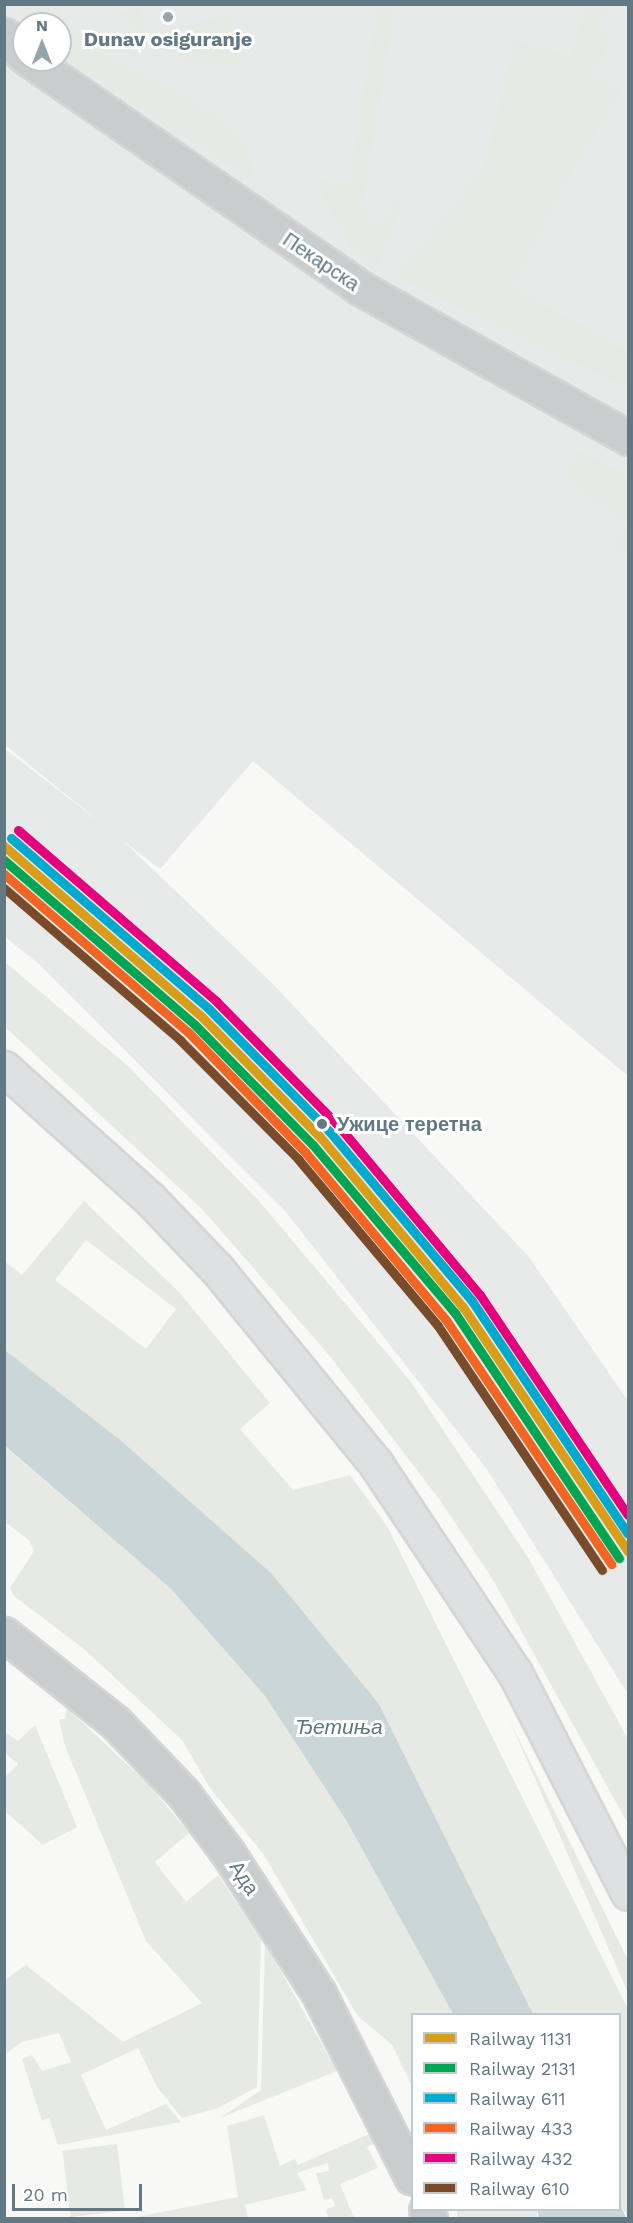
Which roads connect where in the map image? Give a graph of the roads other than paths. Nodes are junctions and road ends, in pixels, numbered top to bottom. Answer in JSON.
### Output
{"nodes":[{"id":1,"x":47,"y":72,"type":"edge"},
{"id":2,"x":628,"y":438,"type":"edge"},
{"id":3,"x":4,"y":1068,"type":"edge"},
{"id":4,"x":4,"y":1634,"type":"edge"},
{"id":5,"x":628,"y":1893,"type":"edge"},
{"id":6,"x":411,"y":2176,"type":"edge"}],
"edges":[{"from":1,"to":2,"type":"street","name":"Пекарска"},
{"from":3,"to":5,"type":"main road"},
{"from":4,"to":6,"type":"street","name":"Ада"}]}
